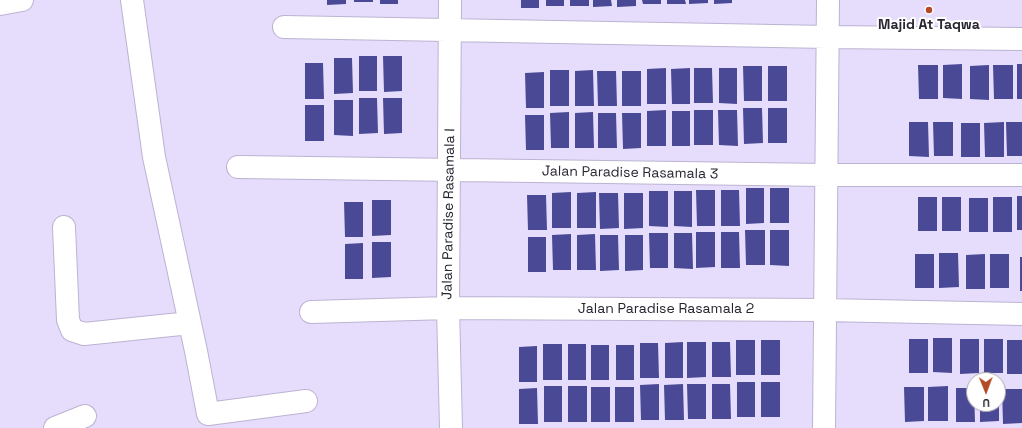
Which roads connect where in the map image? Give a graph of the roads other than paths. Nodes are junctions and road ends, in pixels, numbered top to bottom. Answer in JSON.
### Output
{"nodes":[{"id":1,"x":22,"y":0,"type":"edge"},
{"id":2,"x":132,"y":0,"type":"edge"},
{"id":3,"x":450,"y":0,"type":"edge"},
{"id":4,"x":828,"y":0,"type":"edge"},
{"id":5,"x":0,"y":4,"type":"edge"},
{"id":6,"x":284,"y":27,"type":"dead end"},
{"id":7,"x":450,"y":30,"type":"junction"},
{"id":8,"x":828,"y":37,"type":"junction"},
{"id":9,"x":1022,"y":39,"type":"edge"},
{"id":10,"x":238,"y":167,"type":"dead end"},
{"id":11,"x":450,"y":171,"type":"junction"},
{"id":12,"x":826,"y":175,"type":"junction"},
{"id":13,"x":1022,"y":175,"type":"edge"},
{"id":14,"x":64,"y":227,"type":"dead end"},
{"id":15,"x":448,"y":308,"type":"junction"},
{"id":16,"x":824,"y":310,"type":"junction"},
{"id":17,"x":311,"y":312,"type":"dead end"},
{"id":18,"x":1022,"y":314,"type":"edge"},
{"id":19,"x":190,"y":323,"type":"junction"},
{"id":20,"x":306,"y":402,"type":"dead end"},
{"id":21,"x":85,"y":416,"type":"dead end"},
{"id":22,"x":209,"y":421,"type":"edge"},
{"id":23,"x":55,"y":428,"type":"edge"},
{"id":24,"x":451,"y":428,"type":"edge"},
{"id":25,"x":824,"y":428,"type":"edge"}],
"edges":[{"from":1,"to":5,"type":"street"},
{"from":2,"to":19,"type":"street"},
{"from":3,"to":7,"type":"street","name":"Jalan Paradise Rasamala I"},
{"from":4,"to":8,"type":"street"},
{"from":6,"to":7,"type":"street"},
{"from":7,"to":8,"type":"street"},
{"from":7,"to":11,"type":"street","name":"Jalan Paradise Rasamala I"},
{"from":8,"to":9,"type":"street"},
{"from":8,"to":12,"type":"street"},
{"from":10,"to":11,"type":"street","name":"Jalan Paradise Rasamala 3"},
{"from":11,"to":12,"type":"street","name":"Jalan Paradise Rasamala 3"},
{"from":11,"to":15,"type":"street","name":"Jalan Paradise Rasamala I"},
{"from":12,"to":13,"type":"street","name":"Jalan Paradise Rasamala 3"},
{"from":12,"to":16,"type":"street"},
{"from":14,"to":19,"type":"street"},
{"from":15,"to":16,"type":"street","name":"Jalan Paradise Rasamala 2"},
{"from":15,"to":17,"type":"street","name":"Jalan Paradise Rasamala 2"},
{"from":15,"to":24,"type":"street","name":"Jalan Paradise Rasamala I"},
{"from":16,"to":18,"type":"street","name":"Jalan Paradise Rasamala 2"},
{"from":16,"to":25,"type":"street"},
{"from":19,"to":22,"type":"street"},
{"from":20,"to":22,"type":"street"},
{"from":21,"to":23,"type":"street"}]}
